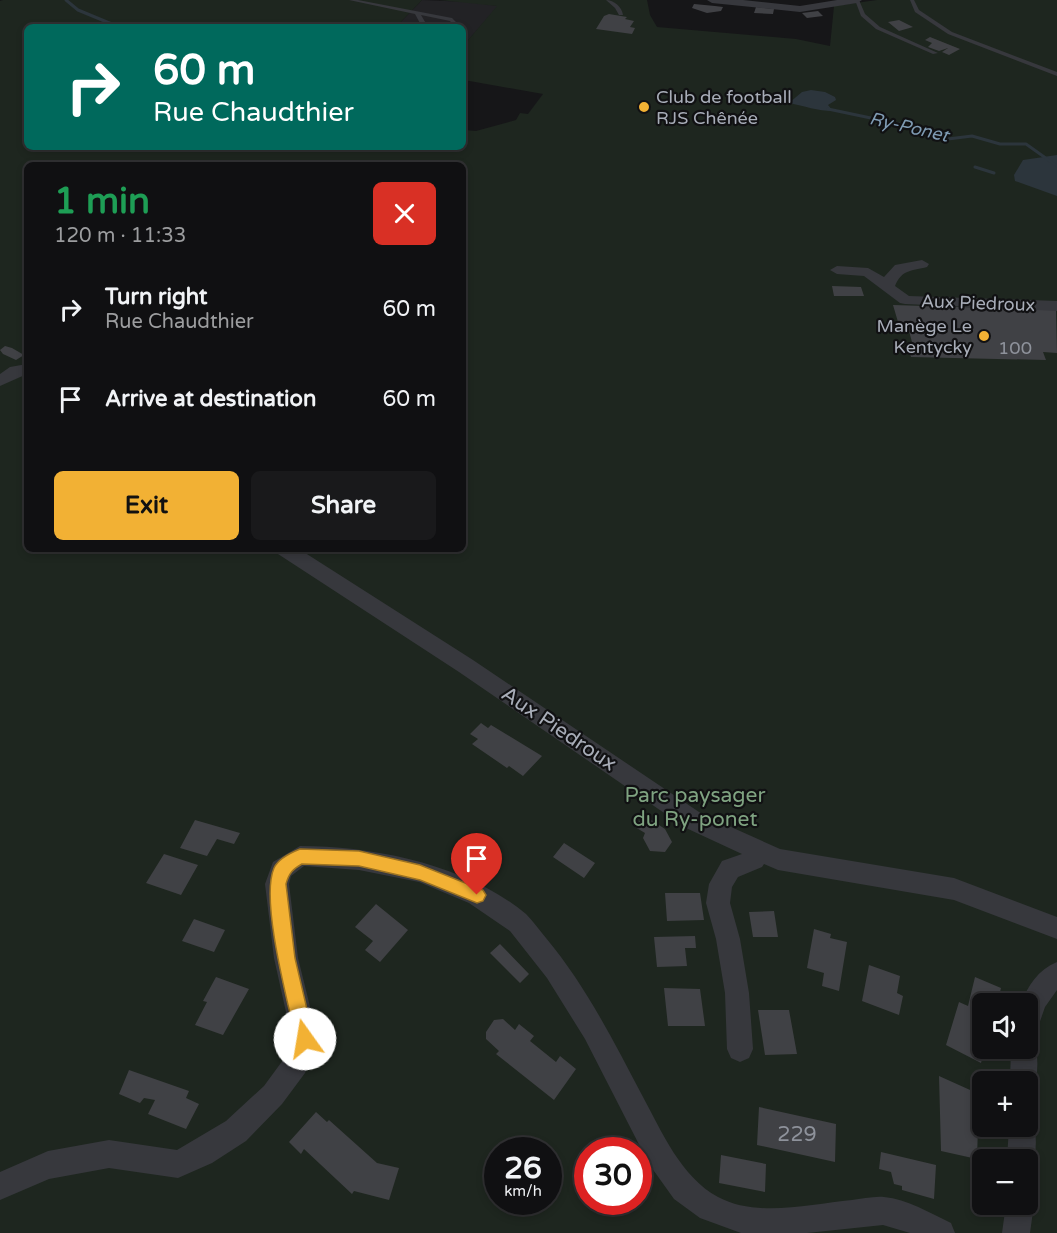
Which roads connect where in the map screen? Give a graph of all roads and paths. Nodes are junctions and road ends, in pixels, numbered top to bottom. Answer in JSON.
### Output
{"nodes":[{"id":1,"x":351,"y":0,"type":"edge"},
{"id":2,"x":608,"y":0,"type":"edge"},
{"id":3,"x":712,"y":0,"type":"edge"},
{"id":4,"x":857,"y":0,"type":"edge"},
{"id":5,"x":912,"y":0,"type":"edge"},
{"id":6,"x":417,"y":13,"type":"junction"},
{"id":7,"x":621,"y":14,"type":"dead end"},
{"id":8,"x":423,"y":24,"type":"edge"},
{"id":9,"x":455,"y":24,"type":"edge"},
{"id":10,"x":936,"y":53,"type":"dead end"},
{"id":11,"x":1057,"y":74,"type":"edge"},
{"id":12,"x":922,"y":264,"type":"dead end"},
{"id":13,"x":837,"y":270,"type":"dead end"},
{"id":14,"x":888,"y":286,"type":"junction"},
{"id":15,"x":1057,"y":306,"type":"edge"},
{"id":16,"x":24,"y":370,"type":"edge"},
{"id":17,"x":0,"y":381,"type":"edge"},
{"id":18,"x":290,"y":552,"type":"edge"},
{"id":19,"x":759,"y":851,"type":"junction"},
{"id":20,"x":1057,"y":928,"type":"edge"},
{"id":21,"x":1057,"y":974,"type":"edge"},
{"id":22,"x":1038,"y":993,"type":"edge"},
{"id":23,"x":740,"y":1049,"type":"dead end"},
{"id":24,"x":0,"y":1186,"type":"edge"},
{"id":25,"x":1018,"y":1215,"type":"edge"},
{"id":26,"x":942,"y":1233,"type":"edge"},
{"id":27,"x":1016,"y":1233,"type":"edge"}],
"edges":[{"from":1,"to":6,"type":"lane"},
{"from":2,"to":7,"type":"lane"},
{"from":3,"to":4,"type":"street"},
{"from":4,"to":10,"type":"lane"},
{"from":5,"to":11,"type":"lane"},
{"from":6,"to":8,"type":"lane"},
{"from":6,"to":9,"type":"lane"},
{"from":12,"to":14,"type":"street"},
{"from":13,"to":14,"type":"street","name":"Aux Piedroux"},
{"from":14,"to":15,"type":"street","name":"Aux Piedroux"},
{"from":16,"to":17,"type":"street"},
{"from":18,"to":19,"type":"street","name":"Aux Piedroux"},
{"from":19,"to":20,"type":"street","name":"Aux Piedroux"},
{"from":19,"to":23,"type":"street"},
{"from":21,"to":22,"type":"street"},
{"from":24,"to":26,"type":"street"},
{"from":25,"to":27,"type":"street"}]}
